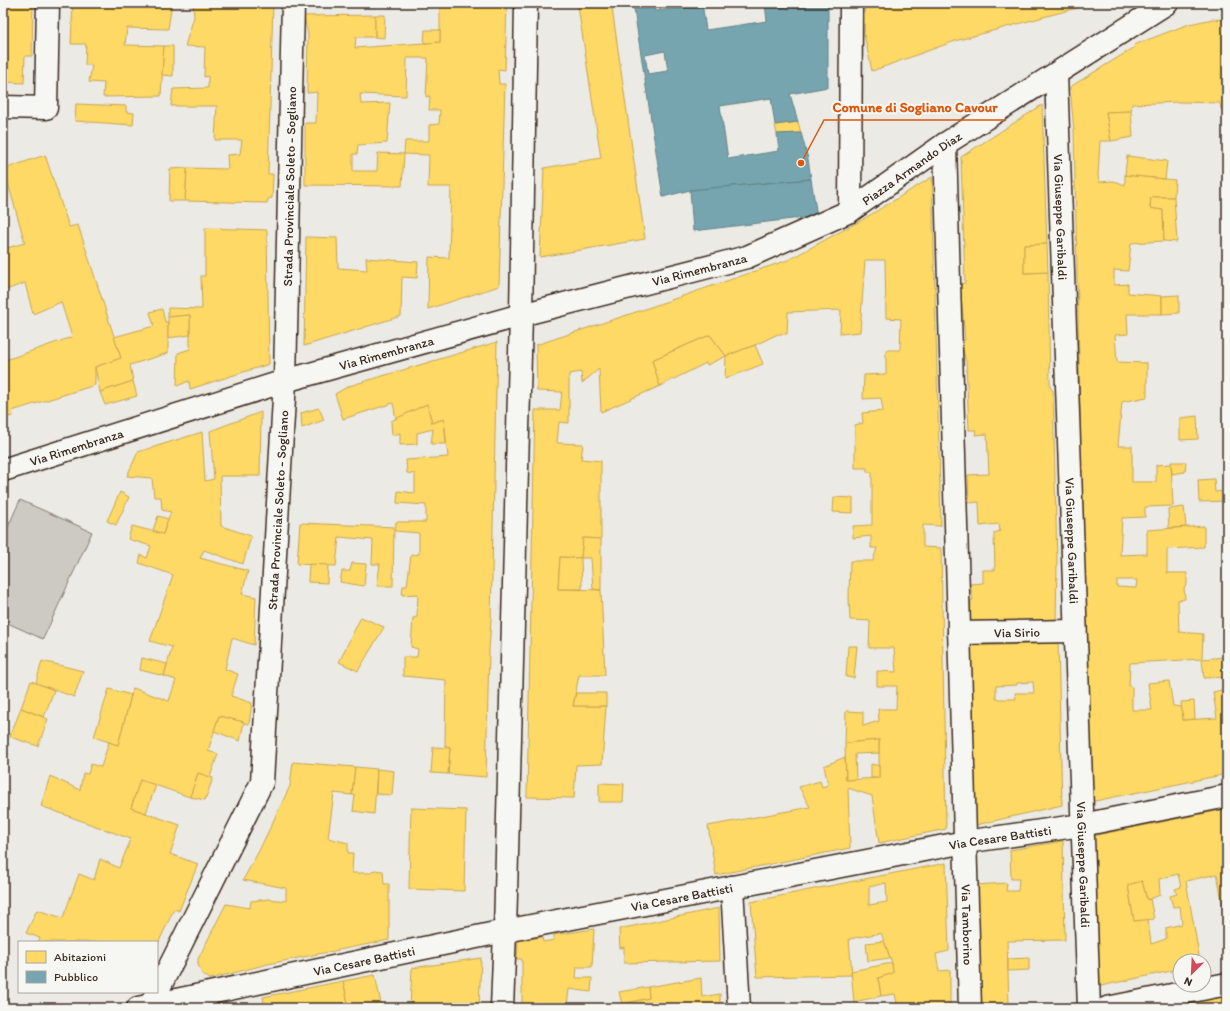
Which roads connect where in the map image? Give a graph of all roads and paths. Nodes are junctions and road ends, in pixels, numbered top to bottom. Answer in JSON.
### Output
{"nodes":[{"id":1,"x":48,"y":3,"type":"edge"},
{"id":2,"x":293,"y":3,"type":"edge"},
{"id":3,"x":526,"y":3,"type":"edge"},
{"id":4,"x":850,"y":3,"type":"edge"},
{"id":5,"x":1167,"y":3,"type":"edge"},
{"id":6,"x":1056,"y":74,"type":"junction"},
{"id":7,"x":3,"y":108,"type":"edge"},
{"id":8,"x":945,"y":144,"type":"junction"},
{"id":9,"x":850,"y":211,"type":"junction"},
{"id":10,"x":772,"y":246,"type":"joint"},
{"id":11,"x":521,"y":315,"type":"junction"},
{"id":12,"x":286,"y":381,"type":"junction"},
{"id":13,"x":3,"y":470,"type":"edge"},
{"id":14,"x":1075,"y":631,"type":"junction"},
{"id":15,"x":959,"y":633,"type":"junction"},
{"id":16,"x":1227,"y":796,"type":"edge"},
{"id":17,"x":1082,"y":825,"type":"junction"},
{"id":18,"x":965,"y":842,"type":"junction"},
{"id":19,"x":732,"y":887,"type":"junction"},
{"id":20,"x":505,"y":931,"type":"junction"},
{"id":21,"x":158,"y":984,"type":"edge"},
{"id":22,"x":1227,"y":984,"type":"edge"},
{"id":23,"x":153,"y":993,"type":"edge"},
{"id":24,"x":146,"y":1007,"type":"edge"},
{"id":25,"x":502,"y":1008,"type":"edge"},
{"id":26,"x":739,"y":1008,"type":"edge"},
{"id":27,"x":970,"y":1008,"type":"edge"},
{"id":28,"x":1089,"y":1008,"type":"edge"},
{"id":29,"x":1107,"y":1008,"type":"edge"}],
"edges":[{"from":1,"to":7,"type":"street"},
{"from":2,"to":12,"type":"street","name":"Strada Provinciale Soleto - Sogliano"},
{"from":3,"to":11,"type":"street"},
{"from":4,"to":9,"type":"street"},
{"from":5,"to":6,"type":"street","name":"Piazza Armando Diaz"},
{"from":6,"to":8,"type":"street","name":"Piazza Armando Diaz"},
{"from":6,"to":14,"type":"street","name":"Via Giuseppe Garibaldi"},
{"from":8,"to":9,"type":"street","name":"Piazza Armando Diaz"},
{"from":8,"to":15,"type":"street","name":"Via Tamborino"},
{"from":9,"to":10,"type":"street","name":"Piazza Armando Diaz"},
{"from":10,"to":11,"type":"street","name":"Via Rimembranza"},
{"from":11,"to":12,"type":"street","name":"Via Rimembranza"},
{"from":11,"to":20,"type":"street"},
{"from":12,"to":13,"type":"street","name":"Via Rimembranza"},
{"from":12,"to":21,"type":"street","name":"Strada Provinciale Soleto - Sogliano"},
{"from":14,"to":15,"type":"street","name":"Via Sirio"},
{"from":14,"to":17,"type":"street","name":"Via Giuseppe Garibaldi"},
{"from":15,"to":18,"type":"street","name":"Via Tamborino"},
{"from":16,"to":17,"type":"street","name":"Via Cesare Battisti"},
{"from":17,"to":18,"type":"street","name":"Via Cesare Battisti"},
{"from":17,"to":28,"type":"street","name":"Via Giuseppe Garibaldi"},
{"from":18,"to":19,"type":"street","name":"Via Cesare Battisti"},
{"from":18,"to":27,"type":"street","name":"Via Tamborino"},
{"from":19,"to":20,"type":"street","name":"Via Cesare Battisti"},
{"from":19,"to":26,"type":"street"},
{"from":20,"to":24,"type":"street","name":"Via Cesare Battisti"},
{"from":20,"to":25,"type":"street"},
{"from":22,"to":29,"type":"street"},
{"from":23,"to":24,"type":"street","name":"Strada Provinciale Soleto - Sogliano"}]}
